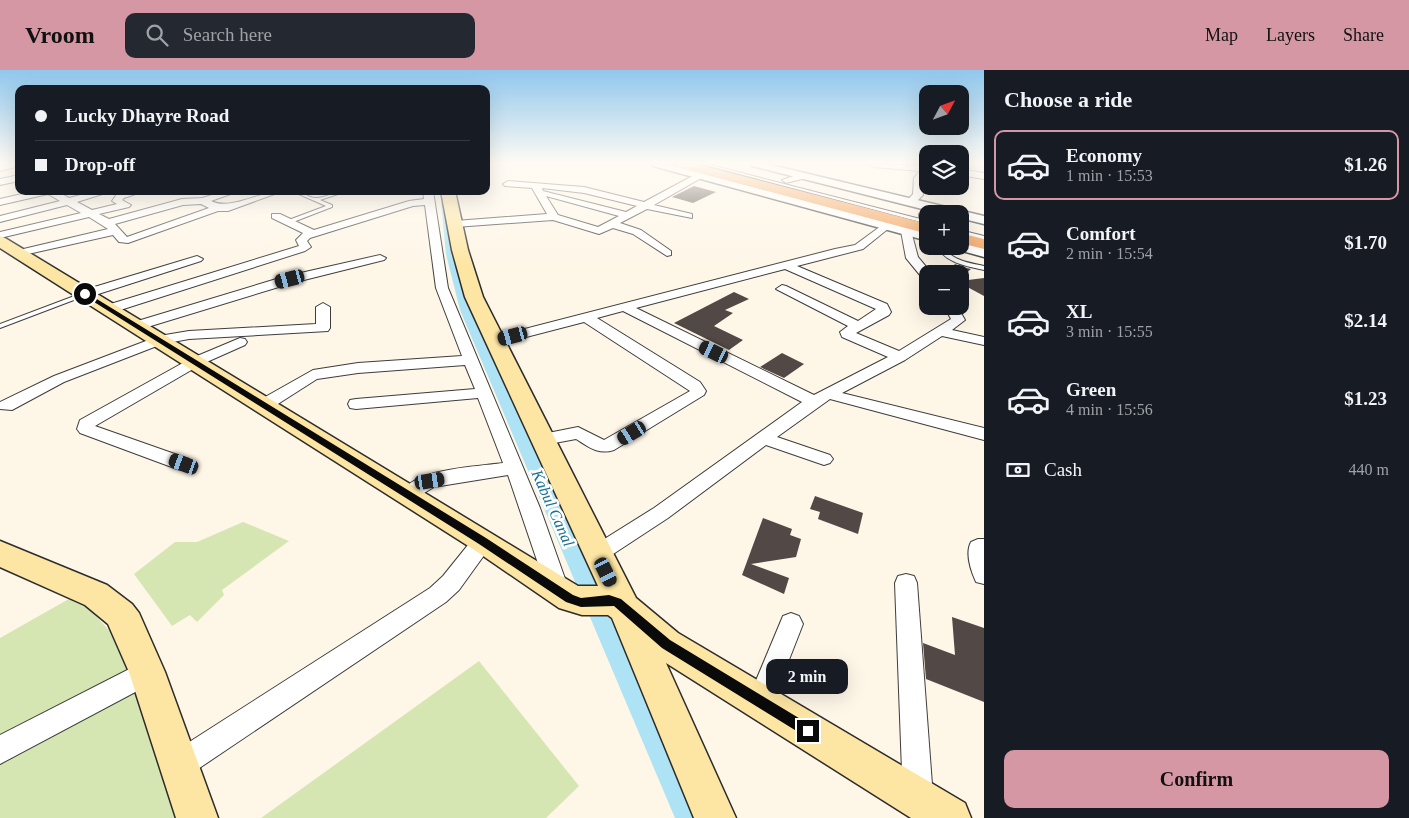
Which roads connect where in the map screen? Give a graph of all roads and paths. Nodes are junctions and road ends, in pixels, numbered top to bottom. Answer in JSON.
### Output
{"nodes":[{"id":1,"x":15,"y":199,"type":"edge"},
{"id":2,"x":64,"y":199,"type":"edge"},
{"id":3,"x":76,"y":199,"type":"edge"},
{"id":4,"x":118,"y":199,"type":"edge"},
{"id":5,"x":210,"y":199,"type":"edge"},
{"id":6,"x":254,"y":199,"type":"edge"},
{"id":7,"x":320,"y":199,"type":"edge"},
{"id":8,"x":423,"y":199,"type":"edge"},
{"id":9,"x":434,"y":199,"type":"edge"},
{"id":10,"x":437,"y":199,"type":"edge"},
{"id":11,"x":543,"y":199,"type":"edge"},
{"id":12,"x":571,"y":199,"type":"edge"},
{"id":13,"x":620,"y":199,"type":"edge"},
{"id":14,"x":654,"y":199,"type":"edge"},
{"id":15,"x":798,"y":199,"type":"edge"},
{"id":16,"x":840,"y":199,"type":"edge"},
{"id":17,"x":841,"y":199,"type":"edge"},
{"id":18,"x":867,"y":199,"type":"edge"},
{"id":19,"x":897,"y":199,"type":"edge"},
{"id":20,"x":914,"y":199,"type":"edge"},
{"id":21,"x":316,"y":200,"type":"joint"},
{"id":22,"x":68,"y":201,"type":"junction"},
{"id":23,"x":203,"y":201,"type":"junction"},
{"id":24,"x":0,"y":202,"type":"edge"},
{"id":25,"x":911,"y":202,"type":"junction"},
{"id":26,"x":644,"y":205,"type":"junction"},
{"id":27,"x":217,"y":208,"type":"junction"},
{"id":28,"x":919,"y":210,"type":"edge"},
{"id":29,"x":90,"y":214,"type":"junction"},
{"id":30,"x":919,"y":215,"type":"edge"},
{"id":31,"x":276,"y":216,"type":"dead end"},
{"id":32,"x":627,"y":216,"type":"junction"},
{"id":33,"x":688,"y":216,"type":"dead end"},
{"id":34,"x":919,"y":216,"type":"edge"},
{"id":35,"x":919,"y":216,"type":"edge"},
{"id":36,"x":969,"y":216,"type":"edge"},
{"id":37,"x":554,"y":217,"type":"junction"},
{"id":38,"x":0,"y":219,"type":"edge"},
{"id":39,"x":984,"y":220,"type":"edge"},
{"id":40,"x":288,"y":222,"type":"junction"},
{"id":41,"x":455,"y":224,"type":"junction"},
{"id":42,"x":612,"y":224,"type":"junction"},
{"id":43,"x":885,"y":226,"type":"junction"},
{"id":44,"x":112,"y":227,"type":"junction"},
{"id":45,"x":969,"y":227,"type":"edge"},
{"id":46,"x":906,"y":231,"type":"junction"},
{"id":47,"x":984,"y":231,"type":"edge"},
{"id":48,"x":313,"y":234,"type":"junction"},
{"id":49,"x":969,"y":234,"type":"edge"},
{"id":50,"x":0,"y":235,"type":"edge"},
{"id":51,"x":919,"y":235,"type":"edge"},
{"id":52,"x":984,"y":238,"type":"edge"},
{"id":53,"x":969,"y":240,"type":"edge"},
{"id":54,"x":984,"y":244,"type":"edge"},
{"id":55,"x":10,"y":247,"type":"edge"},
{"id":56,"x":969,"y":249,"type":"edge"},
{"id":57,"x":667,"y":252,"type":"dead end"},
{"id":58,"x":984,"y":253,"type":"edge"},
{"id":59,"x":946,"y":255,"type":"edge"},
{"id":60,"x":380,"y":258,"type":"dead end"},
{"id":61,"x":197,"y":259,"type":"dead end"},
{"id":62,"x":786,"y":265,"type":"junction"},
{"id":63,"x":919,"y":266,"type":"edge"},
{"id":64,"x":984,"y":268,"type":"edge"},
{"id":65,"x":782,"y":289,"type":"dead end"},
{"id":66,"x":85,"y":294,"type":"junction"},
{"id":67,"x":323,"y":307,"type":"dead end"},
{"id":68,"x":625,"y":307,"type":"junction"},
{"id":69,"x":109,"y":309,"type":"junction"},
{"id":70,"x":955,"y":315,"type":"edge"},
{"id":71,"x":586,"y":317,"type":"junction"},
{"id":72,"x":0,"y":326,"type":"edge"},
{"id":73,"x":136,"y":326,"type":"junction"},
{"id":74,"x":858,"y":326,"type":"junction"},
{"id":75,"x":941,"y":332,"type":"junction"},
{"id":76,"x":159,"y":340,"type":"junction"},
{"id":77,"x":494,"y":341,"type":"junction"},
{"id":78,"x":984,"y":341,"type":"edge"},
{"id":79,"x":240,"y":342,"type":"dead end"},
{"id":80,"x":900,"y":357,"type":"junction"},
{"id":81,"x":471,"y":360,"type":"junction"},
{"id":82,"x":195,"y":362,"type":"junction"},
{"id":83,"x":484,"y":393,"type":"junction"},
{"id":84,"x":821,"y":398,"type":"junction"},
{"id":85,"x":356,"y":404,"type":"dead end"},
{"id":86,"x":264,"y":405,"type":"junction"},
{"id":87,"x":6,"y":406,"type":"dead end"},
{"id":88,"x":983,"y":436,"type":"edge"},
{"id":89,"x":762,"y":438,"type":"junction"},
{"id":90,"x":544,"y":439,"type":"junction"},
{"id":91,"x":824,"y":459,"type":"dead end"},
{"id":92,"x":184,"y":464,"type":"dead end"},
{"id":93,"x":514,"y":468,"type":"junction"},
{"id":94,"x":409,"y":495,"type":"junction"},
{"id":95,"x":483,"y":541,"type":"junction"},
{"id":96,"x":984,"y":547,"type":"edge"},
{"id":97,"x":0,"y":553,"type":"edge"},
{"id":98,"x":597,"y":554,"type":"junction"},
{"id":99,"x":984,"y":575,"type":"edge"},
{"id":100,"x":906,"y":583,"type":"dead end"},
{"id":101,"x":593,"y":600,"type":"junction"},
{"id":102,"x":791,"y":624,"type":"dead end"},
{"id":103,"x":147,"y":672,"type":"junction"},
{"id":104,"x":760,"y":702,"type":"junction"},
{"id":105,"x":0,"y":750,"type":"edge"},
{"id":106,"x":179,"y":765,"type":"junction"},
{"id":107,"x":918,"y":798,"type":"junction"},
{"id":108,"x":197,"y":818,"type":"edge"},
{"id":109,"x":715,"y":818,"type":"edge"},
{"id":110,"x":950,"y":818,"type":"edge"}],
"edges":[{"from":1,"to":24,"type":"street"},
{"from":2,"to":22,"type":"street"},
{"from":3,"to":22,"type":"street"},
{"from":4,"to":29,"type":"street"},
{"from":5,"to":23,"type":"street"},
{"from":6,"to":27,"type":"street"},
{"from":7,"to":21,"type":"lane"},
{"from":8,"to":48,"type":"street"},
{"from":9,"to":81,"type":"street"},
{"from":10,"to":41,"type":"main road"},
{"from":11,"to":37,"type":"street"},
{"from":12,"to":32,"type":"street"},
{"from":13,"to":26,"type":"street"},
{"from":14,"to":26,"type":"street"},
{"from":15,"to":43,"type":"street"},
{"from":16,"to":34,"type":"lane"},
{"from":17,"to":35,"type":"highway"},
{"from":18,"to":30,"type":"highway"},
{"from":19,"to":25,"type":"street"},
{"from":20,"to":25,"type":"street"},
{"from":21,"to":40,"type":"lane"},
{"from":22,"to":29,"type":"street"},
{"from":22,"to":38,"type":"street"},
{"from":23,"to":27,"type":"street"},
{"from":23,"to":44,"type":"street"},
{"from":25,"to":28,"type":"street"},
{"from":26,"to":32,"type":"street"},
{"from":26,"to":33,"type":"street"},
{"from":27,"to":44,"type":"street"},
{"from":29,"to":44,"type":"street"},
{"from":29,"to":50,"type":"street"},
{"from":31,"to":40,"type":"street"},
{"from":32,"to":42,"type":"street"},
{"from":36,"to":39,"type":"street"},
{"from":37,"to":41,"type":"street"},
{"from":37,"to":42,"type":"street"},
{"from":40,"to":48,"type":"street"},
{"from":41,"to":77,"type":"main road"},
{"from":42,"to":57,"type":"street"},
{"from":43,"to":46,"type":"street"},
{"from":43,"to":62,"type":"street"},
{"from":44,"to":55,"type":"street"},
{"from":45,"to":47,"type":"highway"},
{"from":46,"to":51,"type":"street"},
{"from":46,"to":63,"type":"street"},
{"from":48,"to":69,"type":"street"},
{"from":49,"to":52,"type":"lane"},
{"from":53,"to":54,"type":"highway"},
{"from":55,"to":66,"type":"main road"},
{"from":56,"to":58,"type":"street"},
{"from":59,"to":64,"type":"lane"},
{"from":60,"to":73,"type":"street"},
{"from":61,"to":66,"type":"street"},
{"from":62,"to":68,"type":"street"},
{"from":62,"to":74,"type":"street"},
{"from":65,"to":74,"type":"street"},
{"from":66,"to":69,"type":"main road"},
{"from":66,"to":72,"type":"lane"},
{"from":67,"to":76,"type":"street"},
{"from":68,"to":71,"type":"street"},
{"from":68,"to":84,"type":"street"},
{"from":69,"to":73,"type":"main road"},
{"from":70,"to":75,"type":"street"},
{"from":71,"to":77,"type":"street"},
{"from":71,"to":90,"type":"street"},
{"from":73,"to":76,"type":"main road"},
{"from":74,"to":80,"type":"street"},
{"from":75,"to":78,"type":"street"},
{"from":75,"to":80,"type":"street"},
{"from":76,"to":82,"type":"main road"},
{"from":76,"to":87,"type":"street"},
{"from":77,"to":90,"type":"main road"},
{"from":79,"to":82,"type":"street"},
{"from":80,"to":84,"type":"street"},
{"from":81,"to":83,"type":"street"},
{"from":81,"to":86,"type":"street"},
{"from":82,"to":86,"type":"main road"},
{"from":82,"to":92,"type":"street"},
{"from":83,"to":85,"type":"street"},
{"from":83,"to":93,"type":"street"},
{"from":84,"to":88,"type":"street"},
{"from":84,"to":89,"type":"street"},
{"from":86,"to":94,"type":"main road"},
{"from":89,"to":91,"type":"street"},
{"from":89,"to":98,"type":"street"},
{"from":90,"to":98,"type":"main road"},
{"from":93,"to":94,"type":"street"},
{"from":93,"to":101,"type":"street"},
{"from":94,"to":95,"type":"main road"},
{"from":95,"to":101,"type":"main road"},
{"from":95,"to":106,"type":"street"},
{"from":96,"to":99,"type":"street"},
{"from":97,"to":103,"type":"main road"},
{"from":98,"to":101,"type":"main road"},
{"from":100,"to":107,"type":"street"},
{"from":101,"to":104,"type":"main road"},
{"from":101,"to":109,"type":"main road"},
{"from":102,"to":104,"type":"street"},
{"from":103,"to":105,"type":"street"},
{"from":103,"to":106,"type":"main road"},
{"from":104,"to":107,"type":"main road"},
{"from":106,"to":108,"type":"main road"},
{"from":107,"to":110,"type":"main road"}]}
